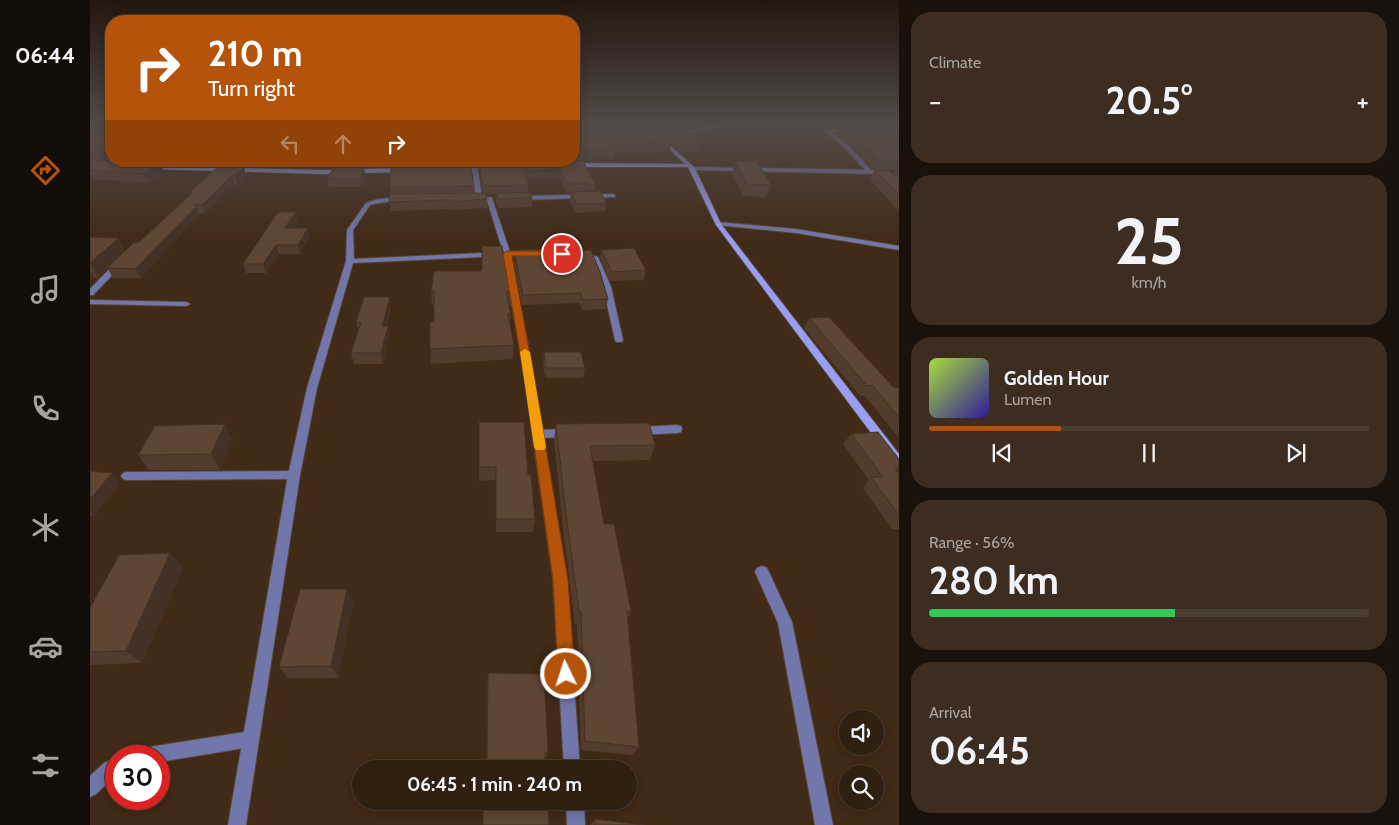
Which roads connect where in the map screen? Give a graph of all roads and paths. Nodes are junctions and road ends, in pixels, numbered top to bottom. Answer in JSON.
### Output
{"nodes":[{"id":1,"x":687,"y":164,"type":"edge"},
{"id":2,"x":862,"y":164,"type":"edge"},
{"id":3,"x":580,"y":165,"type":"edge"},
{"id":4,"x":222,"y":167,"type":"edge"},
{"id":5,"x":474,"y":167,"type":"edge"},
{"id":6,"x":690,"y":167,"type":"junction"},
{"id":7,"x":143,"y":168,"type":"edge"},
{"id":8,"x":418,"y":168,"type":"joint"},
{"id":9,"x":428,"y":168,"type":"edge"},
{"id":10,"x":218,"y":171,"type":"junction"},
{"id":11,"x":870,"y":172,"type":"junction"},
{"id":12,"x":881,"y":172,"type":"junction"},
{"id":13,"x":890,"y":172,"type":"edge"},
{"id":14,"x":205,"y":182,"type":"edge"},
{"id":15,"x":899,"y":188,"type":"edge"},
{"id":16,"x":613,"y":196,"type":"dead end"},
{"id":17,"x":508,"y":198,"type":"edge"},
{"id":18,"x":410,"y":199,"type":"edge"},
{"id":19,"x":718,"y":224,"type":"junction"},
{"id":20,"x":899,"y":248,"type":"edge"},
{"id":21,"x":507,"y":254,"type":"junction"},
{"id":22,"x":535,"y":254,"type":"edge"},
{"id":23,"x":572,"y":254,"type":"edge"},
{"id":24,"x":350,"y":261,"type":"junction"},
{"id":25,"x":122,"y":262,"type":"edge"},
{"id":26,"x":90,"y":293,"type":"edge"},
{"id":27,"x":90,"y":302,"type":"edge"},
{"id":28,"x":186,"y":304,"type":"dead end"},
{"id":29,"x":619,"y":340,"type":"dead end"},
{"id":30,"x":677,"y":429,"type":"dead end"},
{"id":31,"x":628,"y":431,"type":"edge"},
{"id":32,"x":578,"y":433,"type":"edge"},
{"id":33,"x":538,"y":434,"type":"junction"},
{"id":34,"x":899,"y":462,"type":"edge"},
{"id":35,"x":294,"y":475,"type":"junction"},
{"id":36,"x":127,"y":476,"type":"dead end"},
{"id":37,"x":762,"y":572,"type":"dead end"},
{"id":38,"x":251,"y":739,"type":"junction"},
{"id":39,"x":170,"y":752,"type":"edge"},
{"id":40,"x":571,"y":760,"type":"edge"},
{"id":41,"x":105,"y":774,"type":"edge"},
{"id":42,"x":90,"y":788,"type":"edge"},
{"id":43,"x":575,"y":810,"type":"edge"},
{"id":44,"x":237,"y":825,"type":"edge"},
{"id":45,"x":576,"y":825,"type":"edge"},
{"id":46,"x":824,"y":825,"type":"edge"}],
"edges":[{"from":1,"to":6,"type":"street"},
{"from":2,"to":11,"type":"street"},
{"from":3,"to":6,"type":"street"},
{"from":4,"to":10,"type":"street"},
{"from":5,"to":21,"type":"street"},
{"from":6,"to":11,"type":"street"},
{"from":6,"to":19,"type":"street"},
{"from":7,"to":10,"type":"street"},
{"from":8,"to":9,"type":"street"},
{"from":8,"to":10,"type":"street"},
{"from":10,"to":14,"type":"street"},
{"from":11,"to":12,"type":"street"},
{"from":12,"to":13,"type":"street"},
{"from":12,"to":15,"type":"street"},
{"from":16,"to":17,"type":"street"},
{"from":18,"to":24,"type":"street"},
{"from":19,"to":20,"type":"street"},
{"from":19,"to":34,"type":"street"},
{"from":21,"to":22,"type":"street"},
{"from":21,"to":24,"type":"street"},
{"from":21,"to":33,"type":"street"},
{"from":23,"to":29,"type":"street"},
{"from":24,"to":35,"type":"street"},
{"from":25,"to":26,"type":"street"},
{"from":27,"to":28,"type":"street"},
{"from":30,"to":31,"type":"street"},
{"from":32,"to":33,"type":"street"},
{"from":33,"to":40,"type":"street"},
{"from":35,"to":36,"type":"street"},
{"from":35,"to":38,"type":"street"},
{"from":37,"to":46,"type":"street"},
{"from":38,"to":39,"type":"street"},
{"from":38,"to":44,"type":"street"},
{"from":41,"to":42,"type":"street"},
{"from":43,"to":45,"type":"street"}]}
